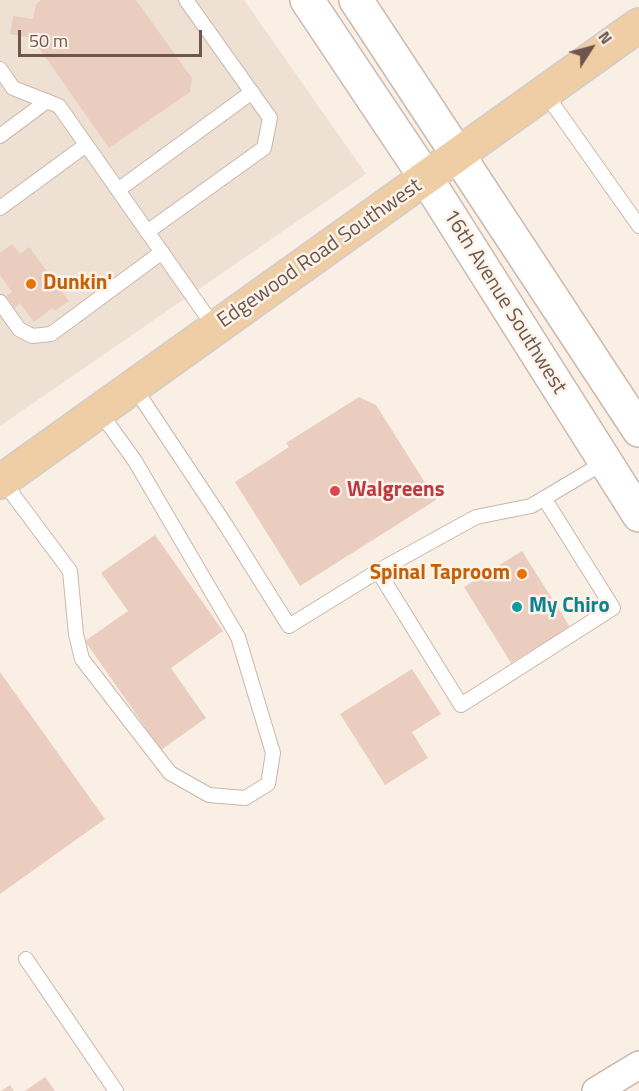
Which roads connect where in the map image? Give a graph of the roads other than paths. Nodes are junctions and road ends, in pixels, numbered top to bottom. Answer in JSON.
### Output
{"nodes":[{"id":1,"x":186,"y":0,"type":"edge"},
{"id":2,"x":307,"y":0,"type":"edge"},
{"id":3,"x":356,"y":0,"type":"edge"},
{"id":4,"x":639,"y":25,"type":"edge"},
{"id":5,"x":0,"y":69,"type":"edge"},
{"id":6,"x":252,"y":92,"type":"junction"},
{"id":7,"x":545,"y":93,"type":"junction"},
{"id":8,"x":47,"y":101,"type":"junction"},
{"id":9,"x":0,"y":136,"type":"edge"},
{"id":10,"x":86,"y":145,"type":"junction"},
{"id":11,"x":459,"y":155,"type":"junction"},
{"id":12,"x":426,"y":178,"type":"junction"},
{"id":13,"x":118,"y":190,"type":"junction"},
{"id":14,"x":0,"y":208,"type":"edge"},
{"id":15,"x":639,"y":226,"type":"edge"},
{"id":16,"x":147,"y":232,"type":"junction"},
{"id":17,"x":162,"y":252,"type":"junction"},
{"id":18,"x":0,"y":302,"type":"edge"},
{"id":19,"x":215,"y":328,"type":"junction"},
{"id":20,"x":134,"y":387,"type":"junction"},
{"id":21,"x":99,"y":411,"type":"junction"},
{"id":22,"x":639,"y":430,"type":"edge"},
{"id":23,"x":606,"y":462,"type":"junction"},
{"id":24,"x":1,"y":481,"type":"edge"},
{"id":25,"x":544,"y":498,"type":"junction"},
{"id":26,"x":639,"y":516,"type":"edge"},
{"id":27,"x":378,"y":571,"type":"junction"},
{"id":28,"x":26,"y":959,"type":"dead end"},
{"id":29,"x":639,"y":1065,"type":"edge"},
{"id":30,"x":116,"y":1091,"type":"edge"},
{"id":31,"x":596,"y":1091,"type":"edge"}],
"edges":[{"from":1,"to":6,"type":"lane"},
{"from":2,"to":12,"type":"main road","name":"16th Avenue Southwest"},
{"from":3,"to":11,"type":"main road","name":"16th Avenue Southwest"},
{"from":4,"to":7,"type":"main road","name":"Edgewood Road Southwest"},
{"from":5,"to":8,"type":"lane"},
{"from":6,"to":13,"type":"lane"},
{"from":6,"to":16,"type":"lane"},
{"from":7,"to":11,"type":"main road","name":"Edgewood Road Southwest"},
{"from":7,"to":15,"type":"lane"},
{"from":8,"to":9,"type":"lane"},
{"from":8,"to":10,"type":"lane"},
{"from":10,"to":13,"type":"lane"},
{"from":10,"to":14,"type":"lane"},
{"from":11,"to":12,"type":"main road","name":"Edgewood Road Southwest"},
{"from":11,"to":22,"type":"main road","name":"16th Avenue Southwest"},
{"from":12,"to":19,"type":"main road","name":"Edgewood Road Southwest"},
{"from":12,"to":23,"type":"main road","name":"16th Avenue Southwest"},
{"from":13,"to":16,"type":"lane"},
{"from":16,"to":17,"type":"lane"},
{"from":17,"to":18,"type":"lane"},
{"from":17,"to":19,"type":"lane"},
{"from":19,"to":20,"type":"main road","name":"Edgewood Road Southwest"},
{"from":20,"to":21,"type":"main road","name":"Edgewood Road Southwest"},
{"from":20,"to":27,"type":"lane"},
{"from":21,"to":24,"type":"main road","name":"Edgewood Road Southwest"},
{"from":21,"to":24,"type":"lane"},
{"from":23,"to":25,"type":"lane"},
{"from":23,"to":26,"type":"main road","name":"16th Avenue Southwest"},
{"from":25,"to":27,"type":"lane"},
{"from":25,"to":27,"type":"lane"},
{"from":28,"to":30,"type":"lane"},
{"from":29,"to":31,"type":"street"}]}
